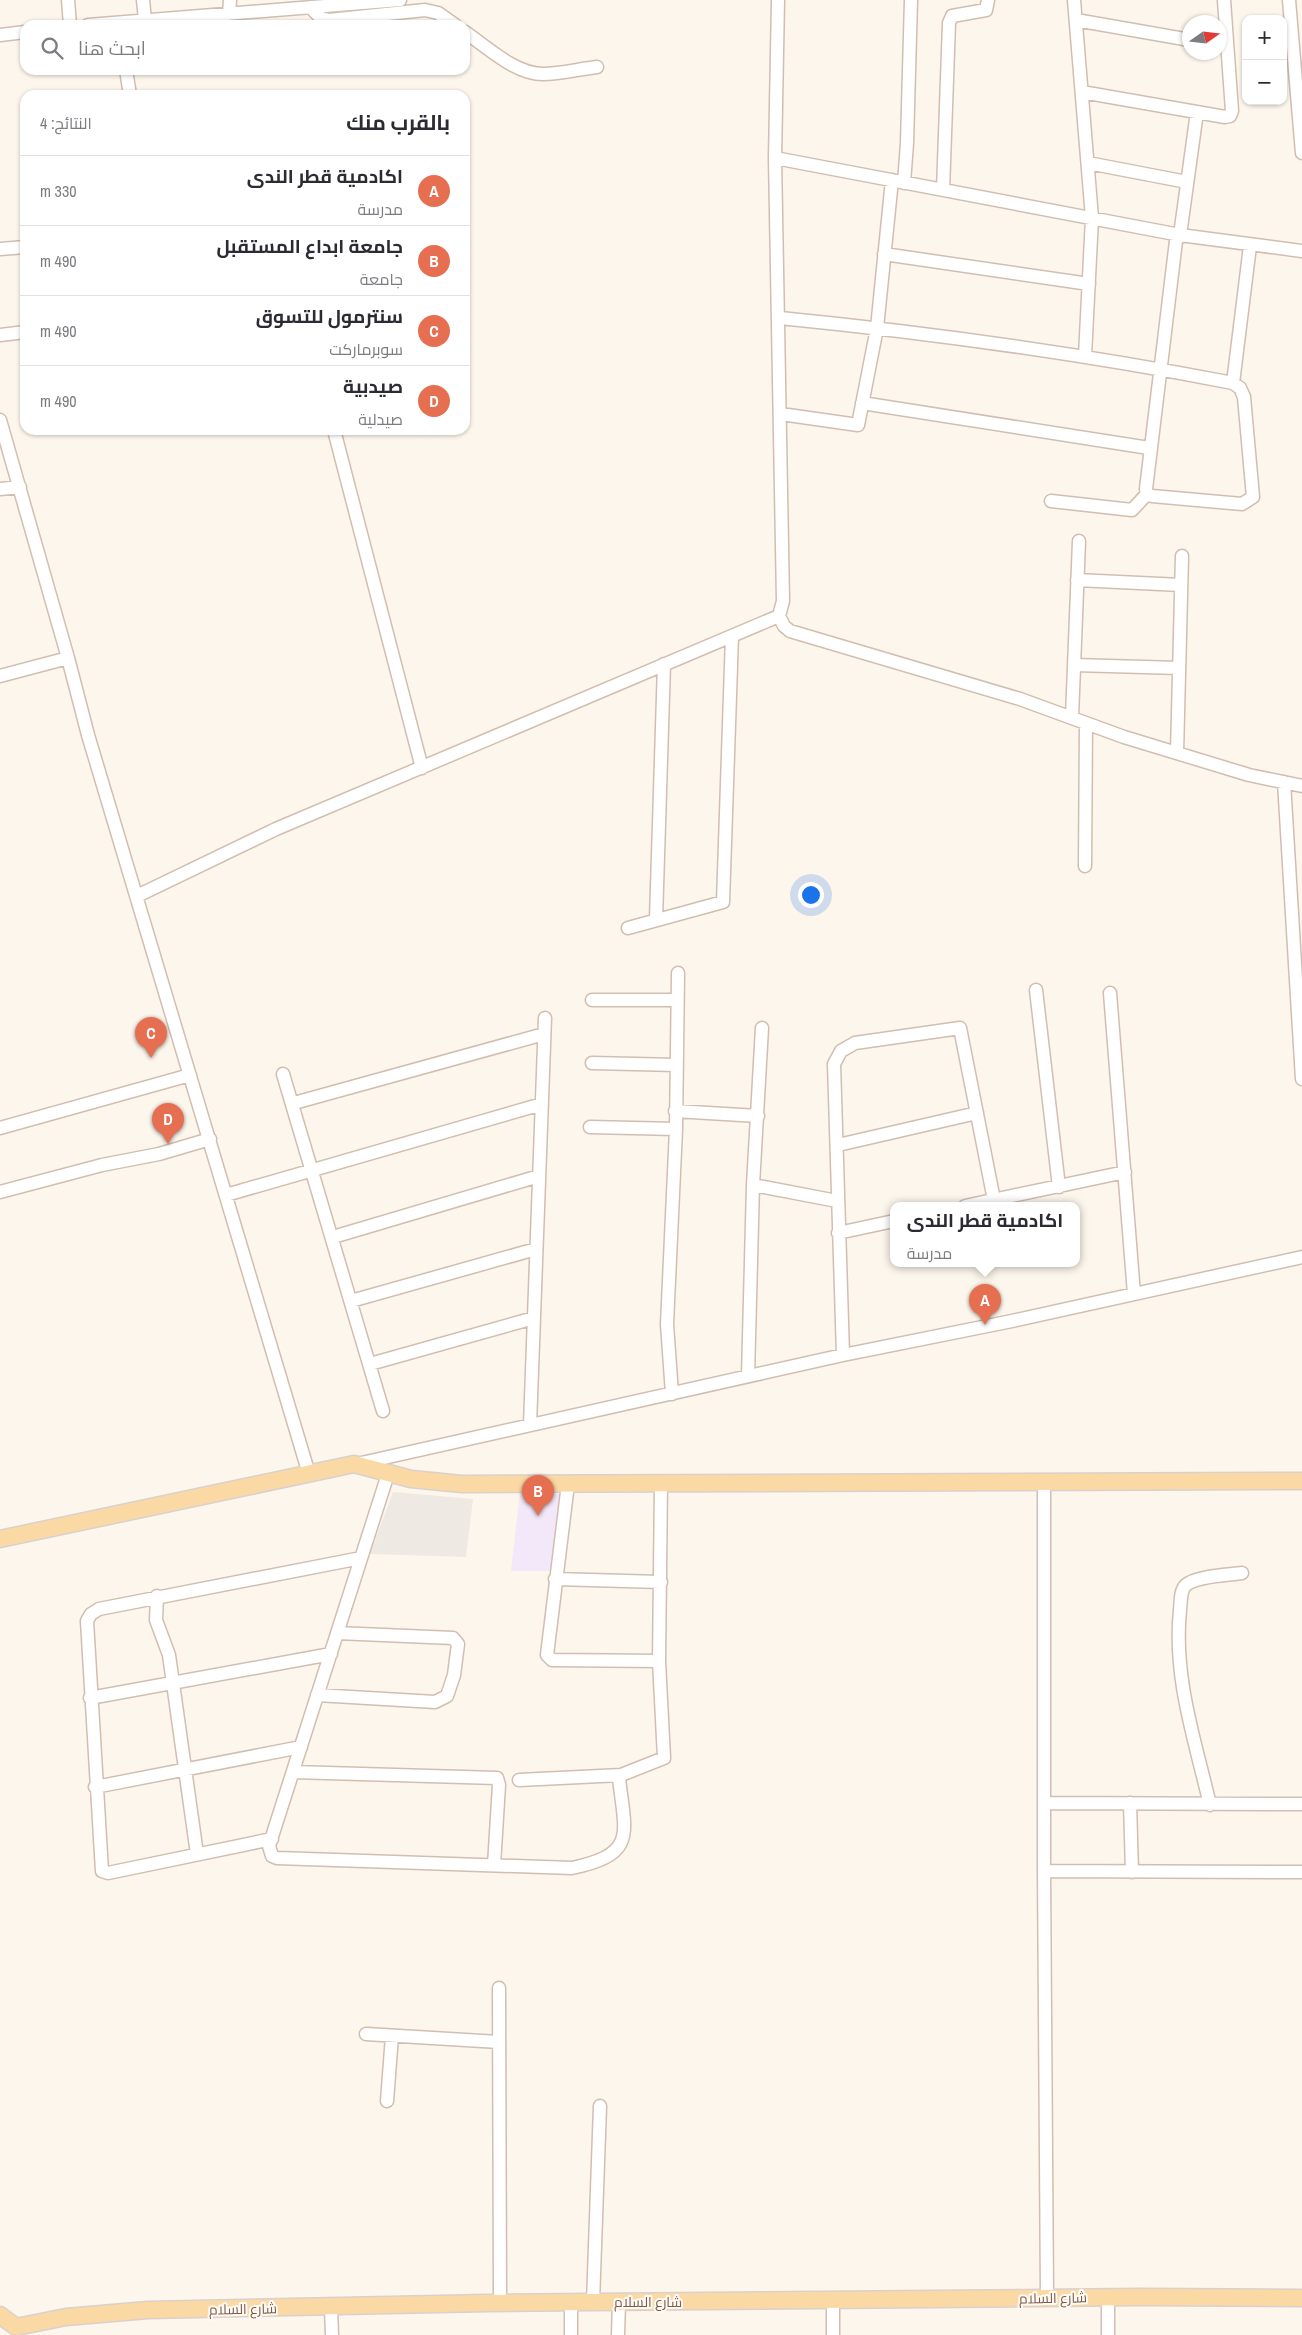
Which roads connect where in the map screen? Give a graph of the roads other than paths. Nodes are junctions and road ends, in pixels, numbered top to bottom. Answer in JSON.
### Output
{"nodes":[{"id":1,"x":68,"y":0,"type":"edge"},
{"id":2,"x":143,"y":0,"type":"edge"},
{"id":3,"x":230,"y":0,"type":"edge"},
{"id":4,"x":400,"y":0,"type":"edge"},
{"id":5,"x":778,"y":0,"type":"edge"},
{"id":6,"x":911,"y":0,"type":"edge"},
{"id":7,"x":988,"y":0,"type":"edge"},
{"id":8,"x":1074,"y":0,"type":"edge"},
{"id":9,"x":1224,"y":0,"type":"edge"},
{"id":10,"x":1289,"y":0,"type":"edge"},
{"id":11,"x":366,"y":1,"type":"edge"},
{"id":12,"x":283,"y":5,"type":"edge"},
{"id":13,"x":310,"y":7,"type":"junction"},
{"id":14,"x":229,"y":14,"type":"junction"},
{"id":15,"x":1224,"y":15,"type":"edge"},
{"id":16,"x":70,"y":20,"type":"edge"},
{"id":17,"x":145,"y":20,"type":"joint"},
{"id":18,"x":329,"y":20,"type":"edge"},
{"id":19,"x":329,"y":20,"type":"edge"},
{"id":20,"x":447,"y":20,"type":"edge"},
{"id":21,"x":1076,"y":20,"type":"junction"},
{"id":22,"x":20,"y":33,"type":"edge"},
{"id":23,"x":0,"y":35,"type":"edge"},
{"id":24,"x":470,"y":36,"type":"edge"},
{"id":25,"x":1182,"y":39,"type":"edge"},
{"id":26,"x":1298,"y":49,"type":"edge"},
{"id":27,"x":1225,"y":60,"type":"edge"},
{"id":28,"x":597,"y":67,"type":"dead end"},
{"id":29,"x":127,"y":75,"type":"edge"},
{"id":30,"x":129,"y":90,"type":"edge"},
{"id":31,"x":1082,"y":92,"type":"junction"},
{"id":32,"x":1197,"y":112,"type":"junction"},
{"id":33,"x":1301,"y":127,"type":"edge"},
{"id":34,"x":1302,"y":153,"type":"edge"},
{"id":35,"x":775,"y":158,"type":"junction"},
{"id":36,"x":1088,"y":163,"type":"junction"},
{"id":37,"x":898,"y":182,"type":"junction"},
{"id":38,"x":1187,"y":182,"type":"junction"},
{"id":39,"x":943,"y":190,"type":"junction"},
{"id":40,"x":1092,"y":218,"type":"junction"},
{"id":41,"x":1180,"y":235,"type":"junction"},
{"id":42,"x":1250,"y":246,"type":"junction"},
{"id":43,"x":20,"y":247,"type":"edge"},
{"id":44,"x":0,"y":249,"type":"edge"},
{"id":45,"x":1302,"y":251,"type":"edge"},
{"id":46,"x":884,"y":254,"type":"junction"},
{"id":47,"x":1089,"y":284,"type":"junction"},
{"id":48,"x":780,"y":318,"type":"junction"},
{"id":49,"x":877,"y":328,"type":"junction"},
{"id":50,"x":20,"y":333,"type":"edge"},
{"id":51,"x":0,"y":335,"type":"edge"},
{"id":52,"x":1085,"y":356,"type":"junction"},
{"id":53,"x":1162,"y":369,"type":"junction"},
{"id":54,"x":1233,"y":383,"type":"junction"},
{"id":55,"x":862,"y":403,"type":"junction"},
{"id":56,"x":781,"y":414,"type":"junction"},
{"id":57,"x":0,"y":420,"type":"edge"},
{"id":58,"x":335,"y":435,"type":"edge"},
{"id":59,"x":1150,"y":448,"type":"junction"},
{"id":60,"x":20,"y":487,"type":"junction"},
{"id":61,"x":0,"y":490,"type":"edge"},
{"id":62,"x":1148,"y":494,"type":"junction"},
{"id":63,"x":1051,"y":501,"type":"dead end"},
{"id":64,"x":1079,"y":541,"type":"dead end"},
{"id":65,"x":1182,"y":556,"type":"dead end"},
{"id":66,"x":1077,"y":580,"type":"junction"},
{"id":67,"x":1181,"y":585,"type":"junction"},
{"id":68,"x":779,"y":616,"type":"junction"},
{"id":69,"x":732,"y":636,"type":"junction"},
{"id":70,"x":68,"y":658,"type":"junction"},
{"id":71,"x":664,"y":664,"type":"junction"},
{"id":72,"x":1074,"y":665,"type":"junction"},
{"id":73,"x":1179,"y":668,"type":"junction"},
{"id":74,"x":0,"y":676,"type":"edge"},
{"id":75,"x":1072,"y":717,"type":"junction"},
{"id":76,"x":1086,"y":723,"type":"junction"},
{"id":77,"x":1177,"y":753,"type":"junction"},
{"id":78,"x":422,"y":768,"type":"junction"},
{"id":79,"x":1284,"y":782,"type":"junction"},
{"id":80,"x":1302,"y":786,"type":"edge"},
{"id":81,"x":1085,"y":866,"type":"dead end"},
{"id":82,"x":137,"y":896,"type":"junction"},
{"id":83,"x":656,"y":919,"type":"junction"},
{"id":84,"x":628,"y":928,"type":"dead end"},
{"id":85,"x":678,"y":973,"type":"dead end"},
{"id":86,"x":1036,"y":990,"type":"dead end"},
{"id":87,"x":1110,"y":993,"type":"dead end"},
{"id":88,"x":592,"y":1000,"type":"dead end"},
{"id":89,"x":677,"y":1000,"type":"junction"},
{"id":90,"x":545,"y":1018,"type":"dead end"},
{"id":91,"x":762,"y":1028,"type":"dead end"},
{"id":92,"x":544,"y":1034,"type":"junction"},
{"id":93,"x":592,"y":1063,"type":"dead end"},
{"id":94,"x":677,"y":1065,"type":"junction"},
{"id":95,"x":283,"y":1074,"type":"dead end"},
{"id":96,"x":190,"y":1075,"type":"junction"},
{"id":97,"x":1302,"y":1079,"type":"edge"},
{"id":98,"x":294,"y":1103,"type":"junction"},
{"id":99,"x":542,"y":1104,"type":"junction"},
{"id":100,"x":675,"y":1111,"type":"junction"},
{"id":101,"x":978,"y":1113,"type":"junction"},
{"id":102,"x":758,"y":1116,"type":"junction"},
{"id":103,"x":590,"y":1127,"type":"dead end"},
{"id":104,"x":0,"y":1128,"type":"edge"},
{"id":105,"x":676,"y":1130,"type":"junction"},
{"id":106,"x":210,"y":1139,"type":"junction"},
{"id":107,"x":838,"y":1145,"type":"junction"},
{"id":108,"x":312,"y":1170,"type":"junction"},
{"id":109,"x":1125,"y":1172,"type":"junction"},
{"id":110,"x":539,"y":1176,"type":"junction"},
{"id":111,"x":753,"y":1185,"type":"junction"},
{"id":112,"x":1059,"y":1187,"type":"junction"},
{"id":113,"x":0,"y":1192,"type":"edge"},
{"id":114,"x":226,"y":1195,"type":"junction"},
{"id":115,"x":994,"y":1200,"type":"junction"},
{"id":116,"x":837,"y":1201,"type":"junction"},
{"id":117,"x":984,"y":1202,"type":"edge"},
{"id":118,"x":890,"y":1223,"type":"edge"},
{"id":119,"x":838,"y":1234,"type":"junction"},
{"id":120,"x":333,"y":1236,"type":"junction"},
{"id":121,"x":536,"y":1249,"type":"junction"},
{"id":122,"x":1302,"y":1256,"type":"edge"},
{"id":123,"x":1134,"y":1294,"type":"junction"},
{"id":124,"x":351,"y":1301,"type":"junction"},
{"id":125,"x":534,"y":1318,"type":"junction"},
{"id":126,"x":842,"y":1355,"type":"junction"},
{"id":127,"x":370,"y":1364,"type":"junction"},
{"id":128,"x":748,"y":1376,"type":"junction"},
{"id":129,"x":672,"y":1394,"type":"junction"},
{"id":130,"x":383,"y":1411,"type":"dead end"},
{"id":131,"x":530,"y":1424,"type":"junction"},
{"id":132,"x":354,"y":1464,"type":"junction"},
{"id":133,"x":309,"y":1474,"type":"junction"},
{"id":134,"x":388,"y":1474,"type":"junction"},
{"id":135,"x":1302,"y":1480,"type":"edge"},
{"id":136,"x":1044,"y":1482,"type":"junction"},
{"id":137,"x":568,"y":1484,"type":"junction"},
{"id":138,"x":661,"y":1484,"type":"junction"},
{"id":139,"x":0,"y":1540,"type":"edge"},
{"id":140,"x":361,"y":1558,"type":"junction"},
{"id":141,"x":1242,"y":1573,"type":"dead end"},
{"id":142,"x":555,"y":1579,"type":"junction"},
{"id":143,"x":661,"y":1582,"type":"junction"},
{"id":144,"x":157,"y":1596,"type":"junction"},
{"id":145,"x":337,"y":1633,"type":"junction"},
{"id":146,"x":331,"y":1654,"type":"junction"},
{"id":147,"x":659,"y":1661,"type":"junction"},
{"id":148,"x":173,"y":1683,"type":"junction"},
{"id":149,"x":317,"y":1695,"type":"junction"},
{"id":150,"x":90,"y":1698,"type":"junction"},
{"id":151,"x":301,"y":1747,"type":"junction"},
{"id":152,"x":186,"y":1769,"type":"junction"},
{"id":153,"x":293,"y":1772,"type":"junction"},
{"id":154,"x":621,"y":1775,"type":"junction"},
{"id":155,"x":519,"y":1780,"type":"dead end"},
{"id":156,"x":95,"y":1787,"type":"junction"},
{"id":157,"x":1044,"y":1803,"type":"junction"},
{"id":158,"x":1130,"y":1803,"type":"junction"},
{"id":159,"x":1302,"y":1804,"type":"edge"},
{"id":160,"x":1210,"y":1805,"type":"junction"},
{"id":161,"x":272,"y":1839,"type":"junction"},
{"id":162,"x":197,"y":1854,"type":"junction"},
{"id":163,"x":494,"y":1865,"type":"junction"},
{"id":164,"x":1044,"y":1872,"type":"junction"},
{"id":165,"x":1132,"y":1872,"type":"junction"},
{"id":166,"x":1302,"y":1872,"type":"edge"},
{"id":167,"x":499,"y":1988,"type":"dead end"},
{"id":168,"x":366,"y":2034,"type":"dead end"},
{"id":169,"x":392,"y":2036,"type":"junction"},
{"id":170,"x":499,"y":2042,"type":"junction"},
{"id":171,"x":387,"y":2101,"type":"dead end"},
{"id":172,"x":600,"y":2106,"type":"dead end"},
{"id":173,"x":1108,"y":2297,"type":"junction"},
{"id":174,"x":1047,"y":2298,"type":"junction"},
{"id":175,"x":1302,"y":2298,"type":"edge"},
{"id":176,"x":833,"y":2300,"type":"junction"},
{"id":177,"x":571,"y":2302,"type":"junction"},
{"id":178,"x":593,"y":2302,"type":"junction"},
{"id":179,"x":619,"y":2302,"type":"junction"},
{"id":180,"x":500,"y":2303,"type":"junction"},
{"id":181,"x":331,"y":2306,"type":"junction"},
{"id":182,"x":0,"y":2315,"type":"edge"},
{"id":183,"x":15,"y":2331,"type":"edge"},
{"id":184,"x":332,"y":2335,"type":"edge"},
{"id":185,"x":571,"y":2335,"type":"edge"},
{"id":186,"x":618,"y":2335,"type":"edge"},
{"id":187,"x":833,"y":2335,"type":"edge"},
{"id":188,"x":1108,"y":2335,"type":"edge"}],
"edges":[{"from":1,"to":16,"type":"street"},
{"from":2,"to":17,"type":"street"},
{"from":3,"to":14,"type":"street"},
{"from":4,"to":11,"type":"street"},
{"from":5,"to":35,"type":"street"},
{"from":6,"to":37,"type":"street"},
{"from":7,"to":39,"type":"street"},
{"from":8,"to":21,"type":"street"},
{"from":9,"to":15,"type":"street"},
{"from":10,"to":26,"type":"street"},
{"from":11,"to":13,"type":"street"},
{"from":12,"to":13,"type":"street"},
{"from":12,"to":14,"type":"street"},
{"from":13,"to":18,"type":"street"},
{"from":14,"to":17,"type":"street"},
{"from":19,"to":20,"type":"street"},
{"from":21,"to":25,"type":"street"},
{"from":21,"to":31,"type":"street"},
{"from":22,"to":23,"type":"street"},
{"from":24,"to":28,"type":"street"},
{"from":26,"to":33,"type":"street"},
{"from":27,"to":32,"type":"street"},
{"from":29,"to":30,"type":"street"},
{"from":31,"to":32,"type":"street"},
{"from":31,"to":36,"type":"street"},
{"from":32,"to":38,"type":"street"},
{"from":33,"to":34,"type":"street"},
{"from":35,"to":37,"type":"street"},
{"from":35,"to":48,"type":"street"},
{"from":36,"to":38,"type":"street"},
{"from":36,"to":40,"type":"street"},
{"from":37,"to":39,"type":"street"},
{"from":37,"to":46,"type":"street"},
{"from":38,"to":41,"type":"street"},
{"from":39,"to":40,"type":"street"},
{"from":40,"to":41,"type":"street"},
{"from":40,"to":47,"type":"street"},
{"from":41,"to":42,"type":"street"},
{"from":41,"to":53,"type":"street"},
{"from":42,"to":45,"type":"street"},
{"from":42,"to":54,"type":"street"},
{"from":43,"to":44,"type":"street"},
{"from":46,"to":47,"type":"street"},
{"from":46,"to":49,"type":"street"},
{"from":47,"to":52,"type":"street"},
{"from":48,"to":49,"type":"street"},
{"from":48,"to":56,"type":"street"},
{"from":49,"to":52,"type":"street"},
{"from":49,"to":55,"type":"street"},
{"from":50,"to":51,"type":"street"},
{"from":52,"to":53,"type":"street"},
{"from":53,"to":54,"type":"street"},
{"from":53,"to":59,"type":"street"},
{"from":54,"to":62,"type":"street"},
{"from":55,"to":56,"type":"street"},
{"from":55,"to":59,"type":"street"},
{"from":56,"to":68,"type":"street"},
{"from":57,"to":60,"type":"street"},
{"from":58,"to":78,"type":"street"},
{"from":59,"to":62,"type":"street"},
{"from":60,"to":61,"type":"street"},
{"from":60,"to":70,"type":"street"},
{"from":62,"to":63,"type":"street"},
{"from":64,"to":66,"type":"street"},
{"from":65,"to":67,"type":"street"},
{"from":66,"to":67,"type":"street"},
{"from":66,"to":72,"type":"street"},
{"from":67,"to":73,"type":"street"},
{"from":68,"to":69,"type":"street"},
{"from":68,"to":75,"type":"street"},
{"from":69,"to":71,"type":"street"},
{"from":69,"to":83,"type":"street"},
{"from":70,"to":74,"type":"street"},
{"from":70,"to":82,"type":"street"},
{"from":71,"to":78,"type":"street"},
{"from":71,"to":83,"type":"street"},
{"from":72,"to":73,"type":"street"},
{"from":72,"to":75,"type":"street"},
{"from":73,"to":77,"type":"street"},
{"from":75,"to":76,"type":"street"},
{"from":76,"to":77,"type":"street"},
{"from":76,"to":81,"type":"street"},
{"from":77,"to":79,"type":"street"},
{"from":78,"to":82,"type":"street"},
{"from":79,"to":80,"type":"street"},
{"from":79,"to":97,"type":"street"},
{"from":82,"to":96,"type":"street"},
{"from":83,"to":84,"type":"street"},
{"from":85,"to":89,"type":"street"},
{"from":86,"to":112,"type":"street"},
{"from":87,"to":109,"type":"street"},
{"from":88,"to":89,"type":"street"},
{"from":89,"to":94,"type":"street"},
{"from":90,"to":92,"type":"street"},
{"from":91,"to":102,"type":"street"},
{"from":92,"to":98,"type":"street"},
{"from":92,"to":99,"type":"street"},
{"from":93,"to":94,"type":"street"},
{"from":94,"to":100,"type":"street"},
{"from":95,"to":98,"type":"street"},
{"from":96,"to":104,"type":"street"},
{"from":96,"to":106,"type":"street"},
{"from":98,"to":108,"type":"street"},
{"from":99,"to":108,"type":"street"},
{"from":99,"to":110,"type":"street"},
{"from":100,"to":102,"type":"street"},
{"from":100,"to":105,"type":"street"},
{"from":101,"to":107,"type":"street"},
{"from":101,"to":107,"type":"street"},
{"from":101,"to":115,"type":"street"},
{"from":102,"to":111,"type":"street"},
{"from":103,"to":105,"type":"street"},
{"from":105,"to":129,"type":"street"},
{"from":106,"to":113,"type":"street"},
{"from":106,"to":114,"type":"street"},
{"from":107,"to":116,"type":"street"},
{"from":108,"to":114,"type":"street"},
{"from":108,"to":120,"type":"street"},
{"from":109,"to":112,"type":"street"},
{"from":109,"to":123,"type":"street"},
{"from":110,"to":120,"type":"street"},
{"from":110,"to":121,"type":"street"},
{"from":111,"to":116,"type":"street"},
{"from":111,"to":128,"type":"street"},
{"from":112,"to":115,"type":"street"},
{"from":114,"to":133,"type":"street"},
{"from":115,"to":117,"type":"street"},
{"from":116,"to":119,"type":"street"},
{"from":118,"to":119,"type":"street"},
{"from":119,"to":126,"type":"street"},
{"from":120,"to":124,"type":"street"},
{"from":121,"to":124,"type":"street"},
{"from":121,"to":125,"type":"street"},
{"from":122,"to":123,"type":"street"},
{"from":123,"to":126,"type":"street"},
{"from":124,"to":127,"type":"street"},
{"from":125,"to":127,"type":"street"},
{"from":125,"to":131,"type":"street"},
{"from":126,"to":128,"type":"street"},
{"from":127,"to":130,"type":"street"},
{"from":128,"to":129,"type":"street"},
{"from":129,"to":131,"type":"street"},
{"from":131,"to":132,"type":"street"},
{"from":132,"to":133,"type":"main road"},
{"from":132,"to":134,"type":"main road"},
{"from":133,"to":139,"type":"main road"},
{"from":134,"to":137,"type":"main road"},
{"from":134,"to":140,"type":"street"},
{"from":135,"to":136,"type":"main road"},
{"from":136,"to":138,"type":"main road"},
{"from":136,"to":157,"type":"street"},
{"from":137,"to":138,"type":"main road"},
{"from":137,"to":142,"type":"street"},
{"from":138,"to":143,"type":"street"},
{"from":140,"to":144,"type":"street"},
{"from":140,"to":145,"type":"street"},
{"from":141,"to":160,"type":"street"},
{"from":142,"to":143,"type":"street"},
{"from":142,"to":147,"type":"street"},
{"from":143,"to":147,"type":"street"},
{"from":144,"to":148,"type":"street"},
{"from":144,"to":150,"type":"street"},
{"from":145,"to":146,"type":"street"},
{"from":145,"to":149,"type":"street"},
{"from":146,"to":148,"type":"street"},
{"from":146,"to":149,"type":"street"},
{"from":147,"to":154,"type":"street"},
{"from":148,"to":150,"type":"street"},
{"from":148,"to":152,"type":"street"},
{"from":149,"to":151,"type":"street"},
{"from":150,"to":156,"type":"street"},
{"from":151,"to":152,"type":"street"},
{"from":151,"to":153,"type":"street"},
{"from":152,"to":156,"type":"street"},
{"from":152,"to":162,"type":"street"},
{"from":153,"to":161,"type":"street"},
{"from":153,"to":163,"type":"street"},
{"from":154,"to":155,"type":"street"},
{"from":154,"to":163,"type":"street"},
{"from":156,"to":162,"type":"street"},
{"from":157,"to":158,"type":"street"},
{"from":157,"to":164,"type":"street"},
{"from":158,"to":160,"type":"street"},
{"from":158,"to":165,"type":"street"},
{"from":159,"to":160,"type":"street"},
{"from":161,"to":162,"type":"street"},
{"from":161,"to":163,"type":"street"},
{"from":164,"to":165,"type":"street"},
{"from":164,"to":174,"type":"street"},
{"from":165,"to":166,"type":"street"},
{"from":167,"to":170,"type":"street"},
{"from":168,"to":169,"type":"street"},
{"from":169,"to":170,"type":"street"},
{"from":169,"to":171,"type":"street"},
{"from":170,"to":180,"type":"street"},
{"from":172,"to":178,"type":"street"},
{"from":173,"to":174,"type":"main road","name":"شارع السلام"},
{"from":173,"to":175,"type":"main road","name":"شارع السلام"},
{"from":173,"to":188,"type":"street"},
{"from":174,"to":176,"type":"main road","name":"شارع السلام"},
{"from":176,"to":179,"type":"main road","name":"شارع السلام"},
{"from":176,"to":187,"type":"street"},
{"from":177,"to":178,"type":"main road","name":"شارع السلام"},
{"from":177,"to":180,"type":"main road","name":"شارع السلام"},
{"from":177,"to":185,"type":"street"},
{"from":178,"to":179,"type":"main road","name":"شارع السلام"},
{"from":179,"to":186,"type":"street"},
{"from":180,"to":181,"type":"main road","name":"شارع السلام"},
{"from":181,"to":183,"type":"main road","name":"شارع السلام"},
{"from":181,"to":184,"type":"street"},
{"from":182,"to":183,"type":"main road","name":"شارع السلام"}]}
